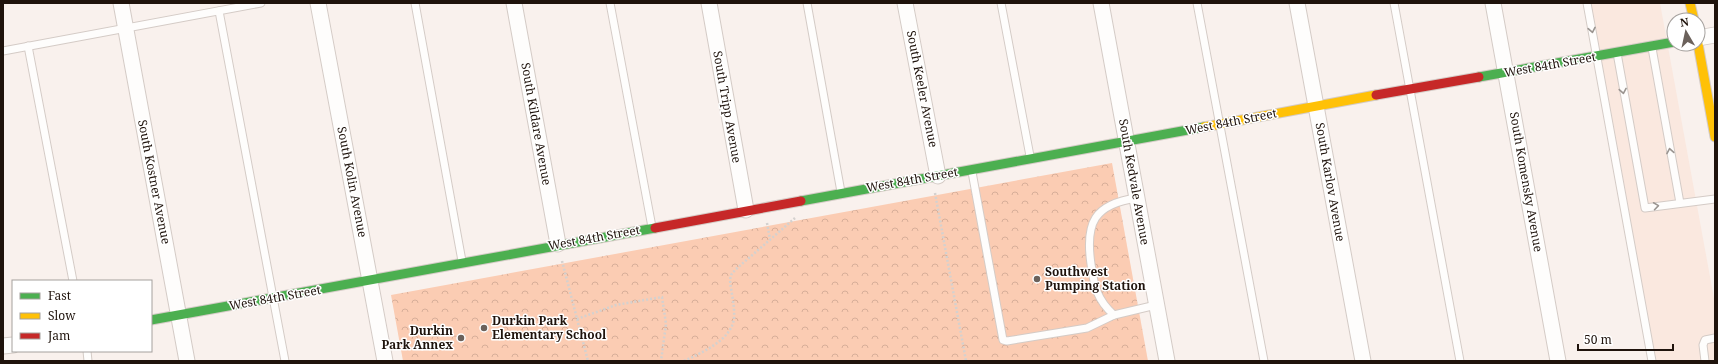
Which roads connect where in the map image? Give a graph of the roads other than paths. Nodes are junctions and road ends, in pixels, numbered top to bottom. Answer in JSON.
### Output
{"nodes":[{"id":1,"x":121,"y":3,"type":"edge"},
{"id":2,"x":261,"y":3,"type":"edge"},
{"id":3,"x":318,"y":3,"type":"edge"},
{"id":4,"x":415,"y":3,"type":"edge"},
{"id":5,"x":514,"y":3,"type":"edge"},
{"id":6,"x":610,"y":3,"type":"edge"},
{"id":7,"x":709,"y":3,"type":"edge"},
{"id":8,"x":807,"y":3,"type":"edge"},
{"id":9,"x":906,"y":3,"type":"edge"},
{"id":10,"x":1001,"y":3,"type":"edge"},
{"id":11,"x":1100,"y":3,"type":"edge"},
{"id":12,"x":1197,"y":3,"type":"edge"},
{"id":13,"x":1297,"y":3,"type":"edge"},
{"id":14,"x":1394,"y":3,"type":"edge"},
{"id":15,"x":1493,"y":3,"type":"edge"},
{"id":16,"x":1587,"y":3,"type":"edge"},
{"id":17,"x":219,"y":11,"type":"junction"},
{"id":18,"x":126,"y":28,"type":"junction"},
{"id":19,"x":1666,"y":43,"type":"edge"},
{"id":20,"x":28,"y":46,"type":"junction"},
{"id":21,"x":1652,"y":46,"type":"junction"},
{"id":22,"x":3,"y":51,"type":"edge"},
{"id":23,"x":1699,"y":52,"type":"edge"},
{"id":24,"x":1616,"y":53,"type":"junction"},
{"id":25,"x":1597,"y":56,"type":"junction"},
{"id":26,"x":1506,"y":73,"type":"junction"},
{"id":27,"x":1410,"y":90,"type":"junction"},
{"id":28,"x":1316,"y":106,"type":"junction"},
{"id":29,"x":1220,"y":124,"type":"junction"},
{"id":30,"x":1715,"y":137,"type":"edge"},
{"id":31,"x":1126,"y":141,"type":"junction"},
{"id":32,"x":1030,"y":158,"type":"junction"},
{"id":33,"x":971,"y":169,"type":"junction"},
{"id":34,"x":938,"y":176,"type":"junction"},
{"id":35,"x":842,"y":193,"type":"junction"},
{"id":36,"x":1137,"y":198,"type":"junction"},
{"id":37,"x":1715,"y":198,"type":"edge"},
{"id":38,"x":1680,"y":203,"type":"junction"},
{"id":39,"x":746,"y":210,"type":"junction"},
{"id":40,"x":652,"y":228,"type":"junction"},
{"id":41,"x":558,"y":244,"type":"junction"},
{"id":42,"x":462,"y":263,"type":"junction"},
{"id":43,"x":73,"y":280,"type":"edge"},
{"id":44,"x":370,"y":281,"type":"junction"},
{"id":45,"x":274,"y":298,"type":"junction"},
{"id":46,"x":1156,"y":305,"type":"junction"},
{"id":47,"x":179,"y":315,"type":"junction"},
{"id":48,"x":1114,"y":315,"type":"junction"},
{"id":49,"x":152,"y":320,"type":"edge"},
{"id":50,"x":1715,"y":338,"type":"edge"},
{"id":51,"x":188,"y":361,"type":"edge"},
{"id":52,"x":285,"y":361,"type":"edge"},
{"id":53,"x":385,"y":361,"type":"edge"},
{"id":54,"x":1167,"y":361,"type":"edge"},
{"id":55,"x":1264,"y":361,"type":"edge"},
{"id":56,"x":1363,"y":361,"type":"edge"},
{"id":57,"x":1460,"y":361,"type":"edge"},
{"id":58,"x":1558,"y":361,"type":"edge"},
{"id":59,"x":1652,"y":361,"type":"edge"},
{"id":60,"x":1705,"y":361,"type":"edge"}],
"edges":[{"from":1,"to":18,"type":"street","name":"South Kostner Avenue"},
{"from":2,"to":17,"type":"lane"},
{"from":3,"to":44,"type":"street","name":"South Kolin Avenue"},
{"from":4,"to":42,"type":"lane"},
{"from":5,"to":41,"type":"street","name":"South Kildare Avenue"},
{"from":6,"to":40,"type":"lane"},
{"from":7,"to":39,"type":"street","name":"South Tripp Avenue"},
{"from":8,"to":35,"type":"lane"},
{"from":9,"to":34,"type":"street","name":"South Keeler Avenue"},
{"from":10,"to":32,"type":"lane"},
{"from":11,"to":31,"type":"street","name":"South Kedvale Avenue"},
{"from":12,"to":29,"type":"lane"},
{"from":13,"to":28,"type":"street","name":"South Karlov Avenue"},
{"from":14,"to":27,"type":"lane"},
{"from":15,"to":26,"type":"street","name":"South Komensky Avenue"},
{"from":16,"to":25,"type":"lane","one_way":true},
{"from":17,"to":18,"type":"lane"},
{"from":17,"to":45,"type":"lane"},
{"from":18,"to":20,"type":"lane"},
{"from":18,"to":47,"type":"street","name":"South Kostner Avenue"},
{"from":19,"to":21,"type":"street","name":"West 84th Street"},
{"from":20,"to":22,"type":"lane"},
{"from":20,"to":43,"type":"lane"},
{"from":21,"to":24,"type":"street","name":"West 84th Street"},
{"from":38,"to":21,"type":"lane","one_way":true},
{"from":23,"to":30,"type":"street"},
{"from":24,"to":25,"type":"street","name":"West 84th Street"},
{"from":24,"to":38,"type":"lane","one_way":true},
{"from":25,"to":26,"type":"street","name":"West 84th Street"},
{"from":25,"to":59,"type":"lane"},
{"from":26,"to":27,"type":"street","name":"West 84th Street"},
{"from":26,"to":58,"type":"street","name":"South Komensky Avenue"},
{"from":27,"to":28,"type":"street","name":"West 84th Street"},
{"from":27,"to":57,"type":"lane"},
{"from":28,"to":29,"type":"street","name":"West 84th Street"},
{"from":28,"to":56,"type":"street","name":"South Karlov Avenue"},
{"from":29,"to":31,"type":"street","name":"West 84th Street"},
{"from":29,"to":55,"type":"lane"},
{"from":31,"to":32,"type":"street","name":"West 84th Street"},
{"from":31,"to":36,"type":"street","name":"South Kedvale Avenue"},
{"from":32,"to":33,"type":"street","name":"West 84th Street"},
{"from":33,"to":34,"type":"street","name":"West 84th Street"},
{"from":33,"to":48,"type":"lane"},
{"from":34,"to":35,"type":"street","name":"West 84th Street"},
{"from":35,"to":39,"type":"street","name":"West 84th Street"},
{"from":36,"to":46,"type":"street","name":"South Kedvale Avenue"},
{"from":36,"to":48,"type":"lane"},
{"from":37,"to":38,"type":"lane"},
{"from":39,"to":40,"type":"street","name":"West 84th Street"},
{"from":40,"to":41,"type":"street","name":"West 84th Street"},
{"from":41,"to":42,"type":"street","name":"West 84th Street"},
{"from":42,"to":44,"type":"street","name":"West 84th Street"},
{"from":44,"to":45,"type":"street","name":"West 84th Street"},
{"from":44,"to":53,"type":"street","name":"South Kolin Avenue"},
{"from":45,"to":47,"type":"street","name":"West 84th Street"},
{"from":45,"to":52,"type":"lane"},
{"from":46,"to":48,"type":"lane"},
{"from":46,"to":54,"type":"street","name":"South Kedvale Avenue"},
{"from":47,"to":49,"type":"street","name":"West 84th Street"},
{"from":47,"to":51,"type":"street","name":"South Kostner Avenue"},
{"from":50,"to":60,"type":"lane"}]}
